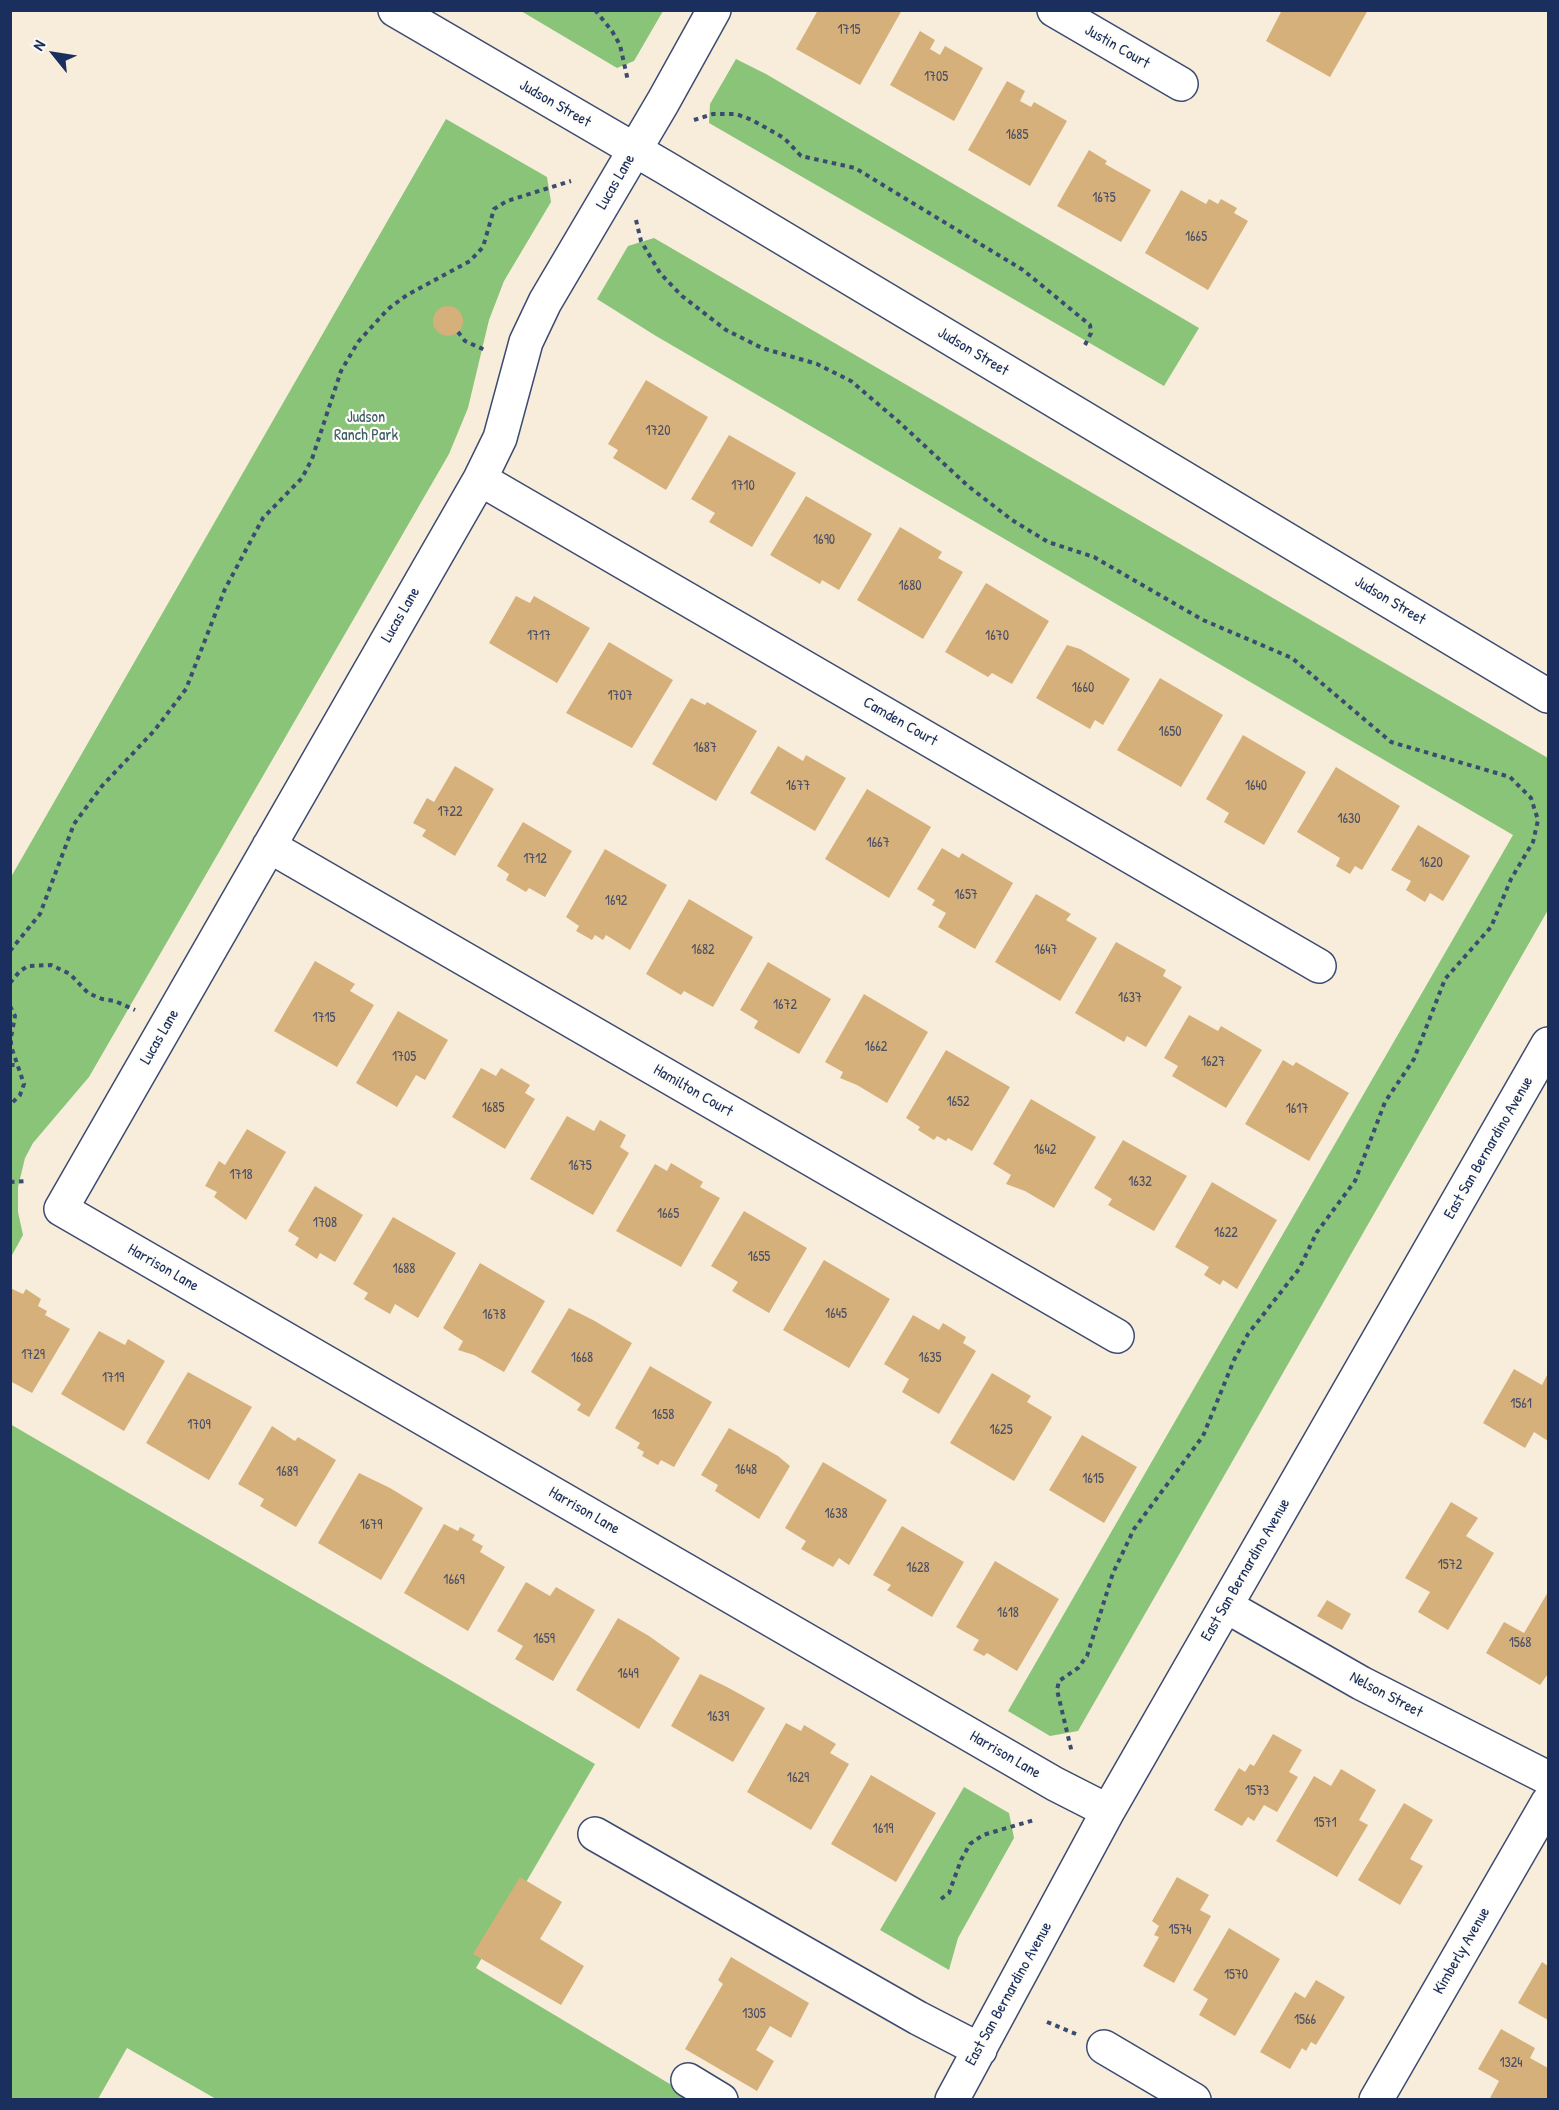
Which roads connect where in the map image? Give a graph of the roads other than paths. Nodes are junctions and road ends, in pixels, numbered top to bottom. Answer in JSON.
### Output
{"nodes":[{"id":1,"x":395,"y":10,"type":"edge"},
{"id":2,"x":714,"y":10,"type":"edge"},
{"id":3,"x":1054,"y":10,"type":"edge"},
{"id":4,"x":1181,"y":84,"type":"dead end"},
{"id":5,"x":635,"y":150,"type":"junction"},
{"id":6,"x":480,"y":478,"type":"junction"},
{"id":7,"x":1548,"y":696,"type":"edge"},
{"id":8,"x":269,"y":846,"type":"junction"},
{"id":9,"x":1319,"y":966,"type":"dead end"},
{"id":10,"x":1548,"y":1044,"type":"edge"},
{"id":11,"x":62,"y":1209,"type":"joint"},
{"id":12,"x":1117,"y":1336,"type":"dead end"},
{"id":13,"x":1226,"y":1606,"type":"junction"},
{"id":14,"x":1548,"y":1778,"type":"edge"},
{"id":15,"x":1548,"y":1802,"type":"edge"},
{"id":16,"x":1108,"y":1811,"type":"junction"},
{"id":17,"x":595,"y":1834,"type":"dead end"},
{"id":18,"x":1104,"y":2047,"type":"dead end"},
{"id":19,"x":980,"y":2050,"type":"junction"},
{"id":20,"x":688,"y":2080,"type":"dead end"},
{"id":21,"x":721,"y":2100,"type":"edge"},
{"id":22,"x":952,"y":2100,"type":"edge"},
{"id":23,"x":1194,"y":2100,"type":"edge"},
{"id":24,"x":1376,"y":2100,"type":"edge"}],
"edges":[{"from":1,"to":5,"type":"street","name":"Judson Street"},
{"from":2,"to":5,"type":"street","name":"Lucas Lane"},
{"from":3,"to":4,"type":"street","name":"Justin Court"},
{"from":5,"to":6,"type":"street","name":"Lucas Lane"},
{"from":5,"to":7,"type":"street","name":"Judson Street"},
{"from":6,"to":8,"type":"street","name":"Lucas Lane"},
{"from":6,"to":9,"type":"street","name":"Camden Court"},
{"from":8,"to":11,"type":"street","name":"Lucas Lane"},
{"from":8,"to":12,"type":"street","name":"Hamilton Court"},
{"from":10,"to":13,"type":"street","name":"East San Bernardino Avenue"},
{"from":11,"to":16,"type":"street","name":"Harrison Lane"},
{"from":13,"to":14,"type":"street","name":"Nelson Street"},
{"from":13,"to":16,"type":"street","name":"East San Bernardino Avenue"},
{"from":15,"to":24,"type":"street","name":"Kimberly Avenue"},
{"from":16,"to":19,"type":"street","name":"East San Bernardino Avenue"},
{"from":17,"to":19,"type":"street"},
{"from":18,"to":23,"type":"street"},
{"from":19,"to":22,"type":"street","name":"East San Bernardino Avenue"},
{"from":20,"to":21,"type":"street"}]}
